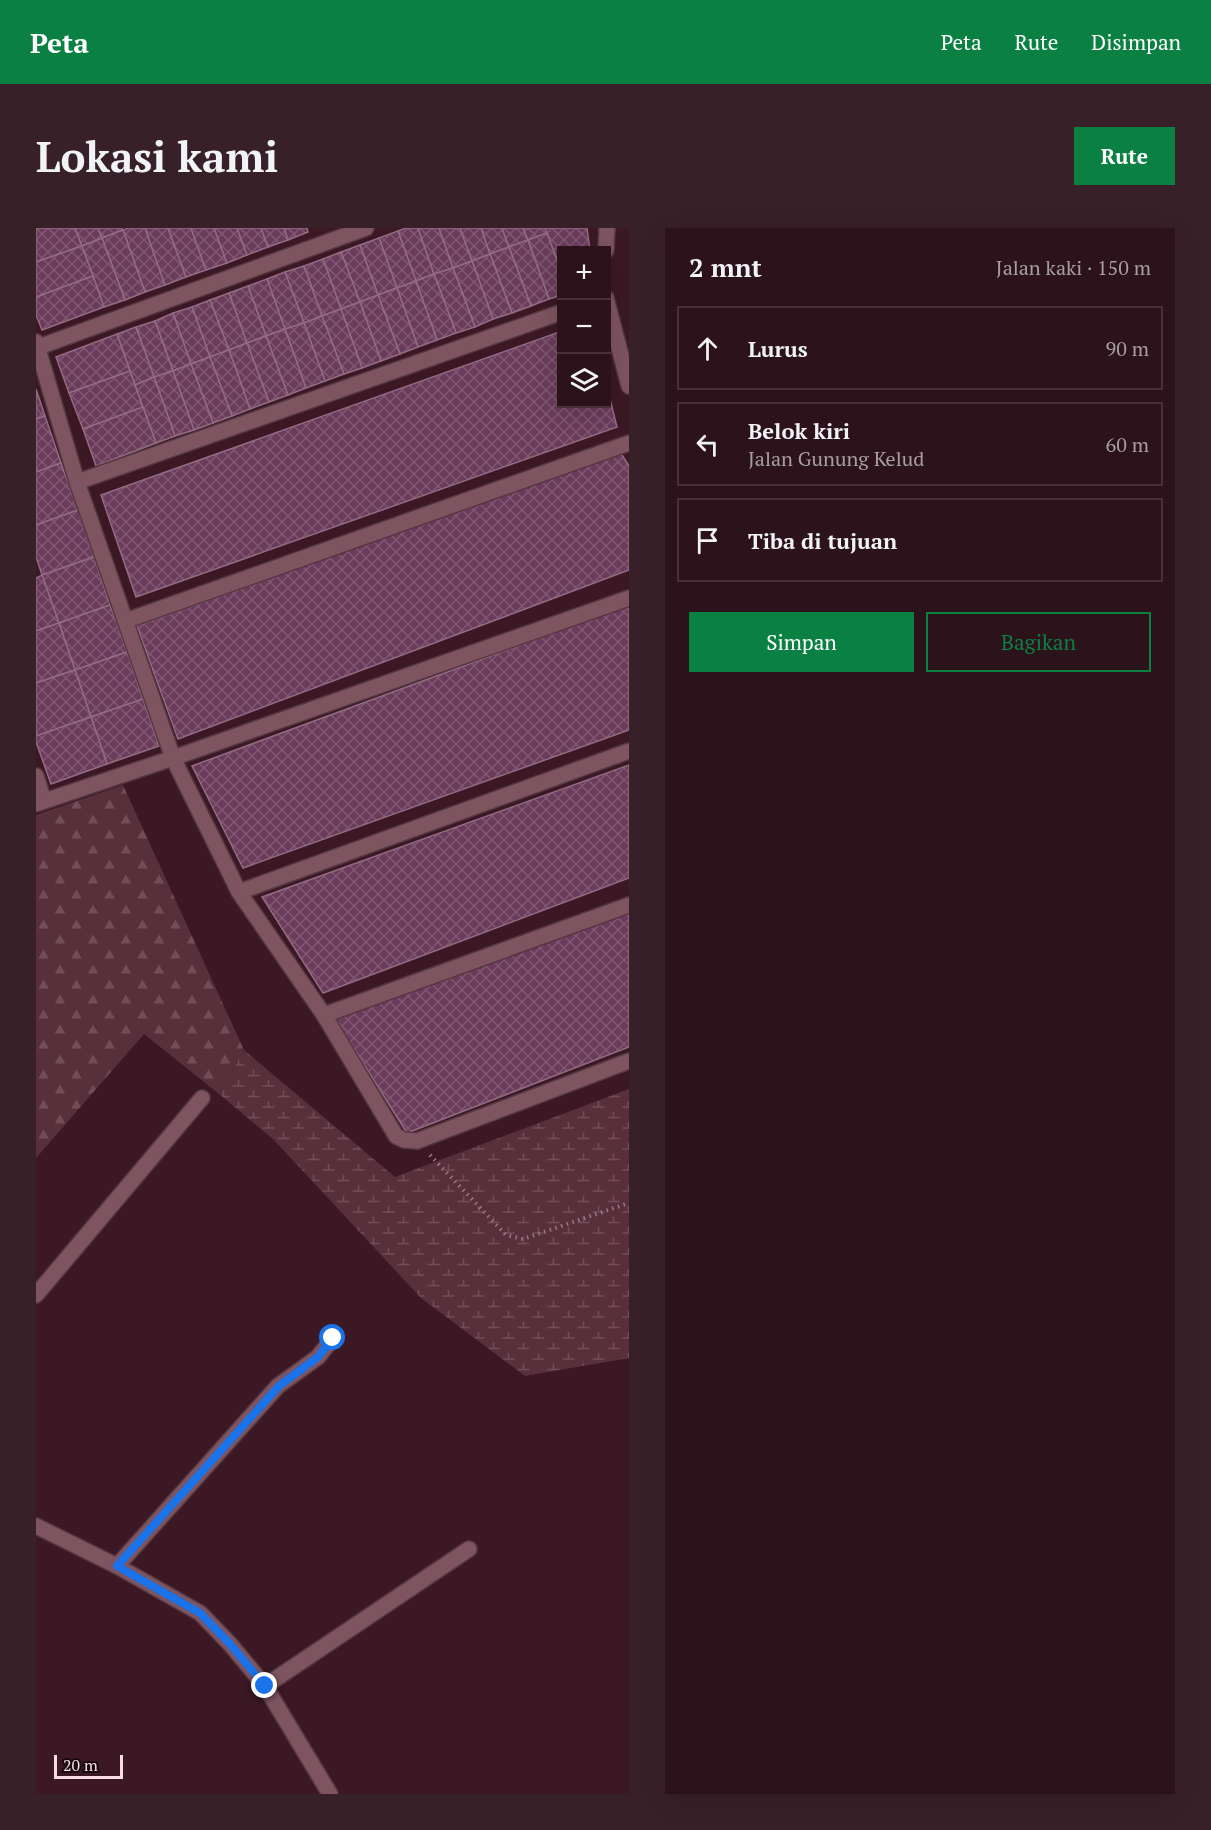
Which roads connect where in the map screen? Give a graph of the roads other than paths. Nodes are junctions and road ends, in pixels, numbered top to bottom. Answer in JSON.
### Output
{"nodes":[{"id":1,"x":366,"y":228,"type":"edge"},
{"id":2,"x":607,"y":228,"type":"edge"},
{"id":3,"x":606,"y":246,"type":"edge"},
{"id":4,"x":607,"y":300,"type":"edge"},
{"id":5,"x":557,"y":313,"type":"edge"},
{"id":6,"x":37,"y":346,"type":"edge"},
{"id":7,"x":629,"y":386,"type":"edge"},
{"id":8,"x":629,"y":443,"type":"edge"},
{"id":9,"x":78,"y":482,"type":"junction"},
{"id":10,"x":629,"y":598,"type":"edge"},
{"id":11,"x":125,"y":621,"type":"junction"},
{"id":12,"x":629,"y":751,"type":"edge"},
{"id":13,"x":173,"y":758,"type":"junction"},
{"id":14,"x":36,"y":776,"type":"edge"},
{"id":15,"x":40,"y":802,"type":"edge"},
{"id":16,"x":239,"y":892,"type":"junction"},
{"id":17,"x":629,"y":905,"type":"edge"},
{"id":18,"x":324,"y":1015,"type":"junction"},
{"id":19,"x":629,"y":1061,"type":"edge"},
{"id":20,"x":202,"y":1098,"type":"dead end"},
{"id":21,"x":36,"y":1295,"type":"edge"},
{"id":22,"x":333,"y":1338,"type":"dead end"},
{"id":23,"x":36,"y":1526,"type":"edge"},
{"id":24,"x":469,"y":1549,"type":"dead end"},
{"id":25,"x":117,"y":1566,"type":"junction"},
{"id":26,"x":265,"y":1686,"type":"junction"},
{"id":27,"x":330,"y":1794,"type":"edge"}],
"edges":[{"from":1,"to":6,"type":"street"},
{"from":2,"to":3,"type":"street"},
{"from":4,"to":7,"type":"street"},
{"from":5,"to":9,"type":"street"},
{"from":6,"to":9,"type":"street"},
{"from":8,"to":11,"type":"street"},
{"from":9,"to":11,"type":"street"},
{"from":10,"to":13,"type":"street"},
{"from":11,"to":13,"type":"street"},
{"from":12,"to":16,"type":"street"},
{"from":13,"to":15,"type":"street"},
{"from":13,"to":16,"type":"street"},
{"from":14,"to":15,"type":"street"},
{"from":16,"to":18,"type":"street"},
{"from":17,"to":18,"type":"street"},
{"from":18,"to":19,"type":"street"},
{"from":20,"to":21,"type":"street"},
{"from":22,"to":25,"type":"street"},
{"from":23,"to":25,"type":"street"},
{"from":24,"to":26,"type":"street"},
{"from":25,"to":26,"type":"street"},
{"from":26,"to":27,"type":"street"}]}
